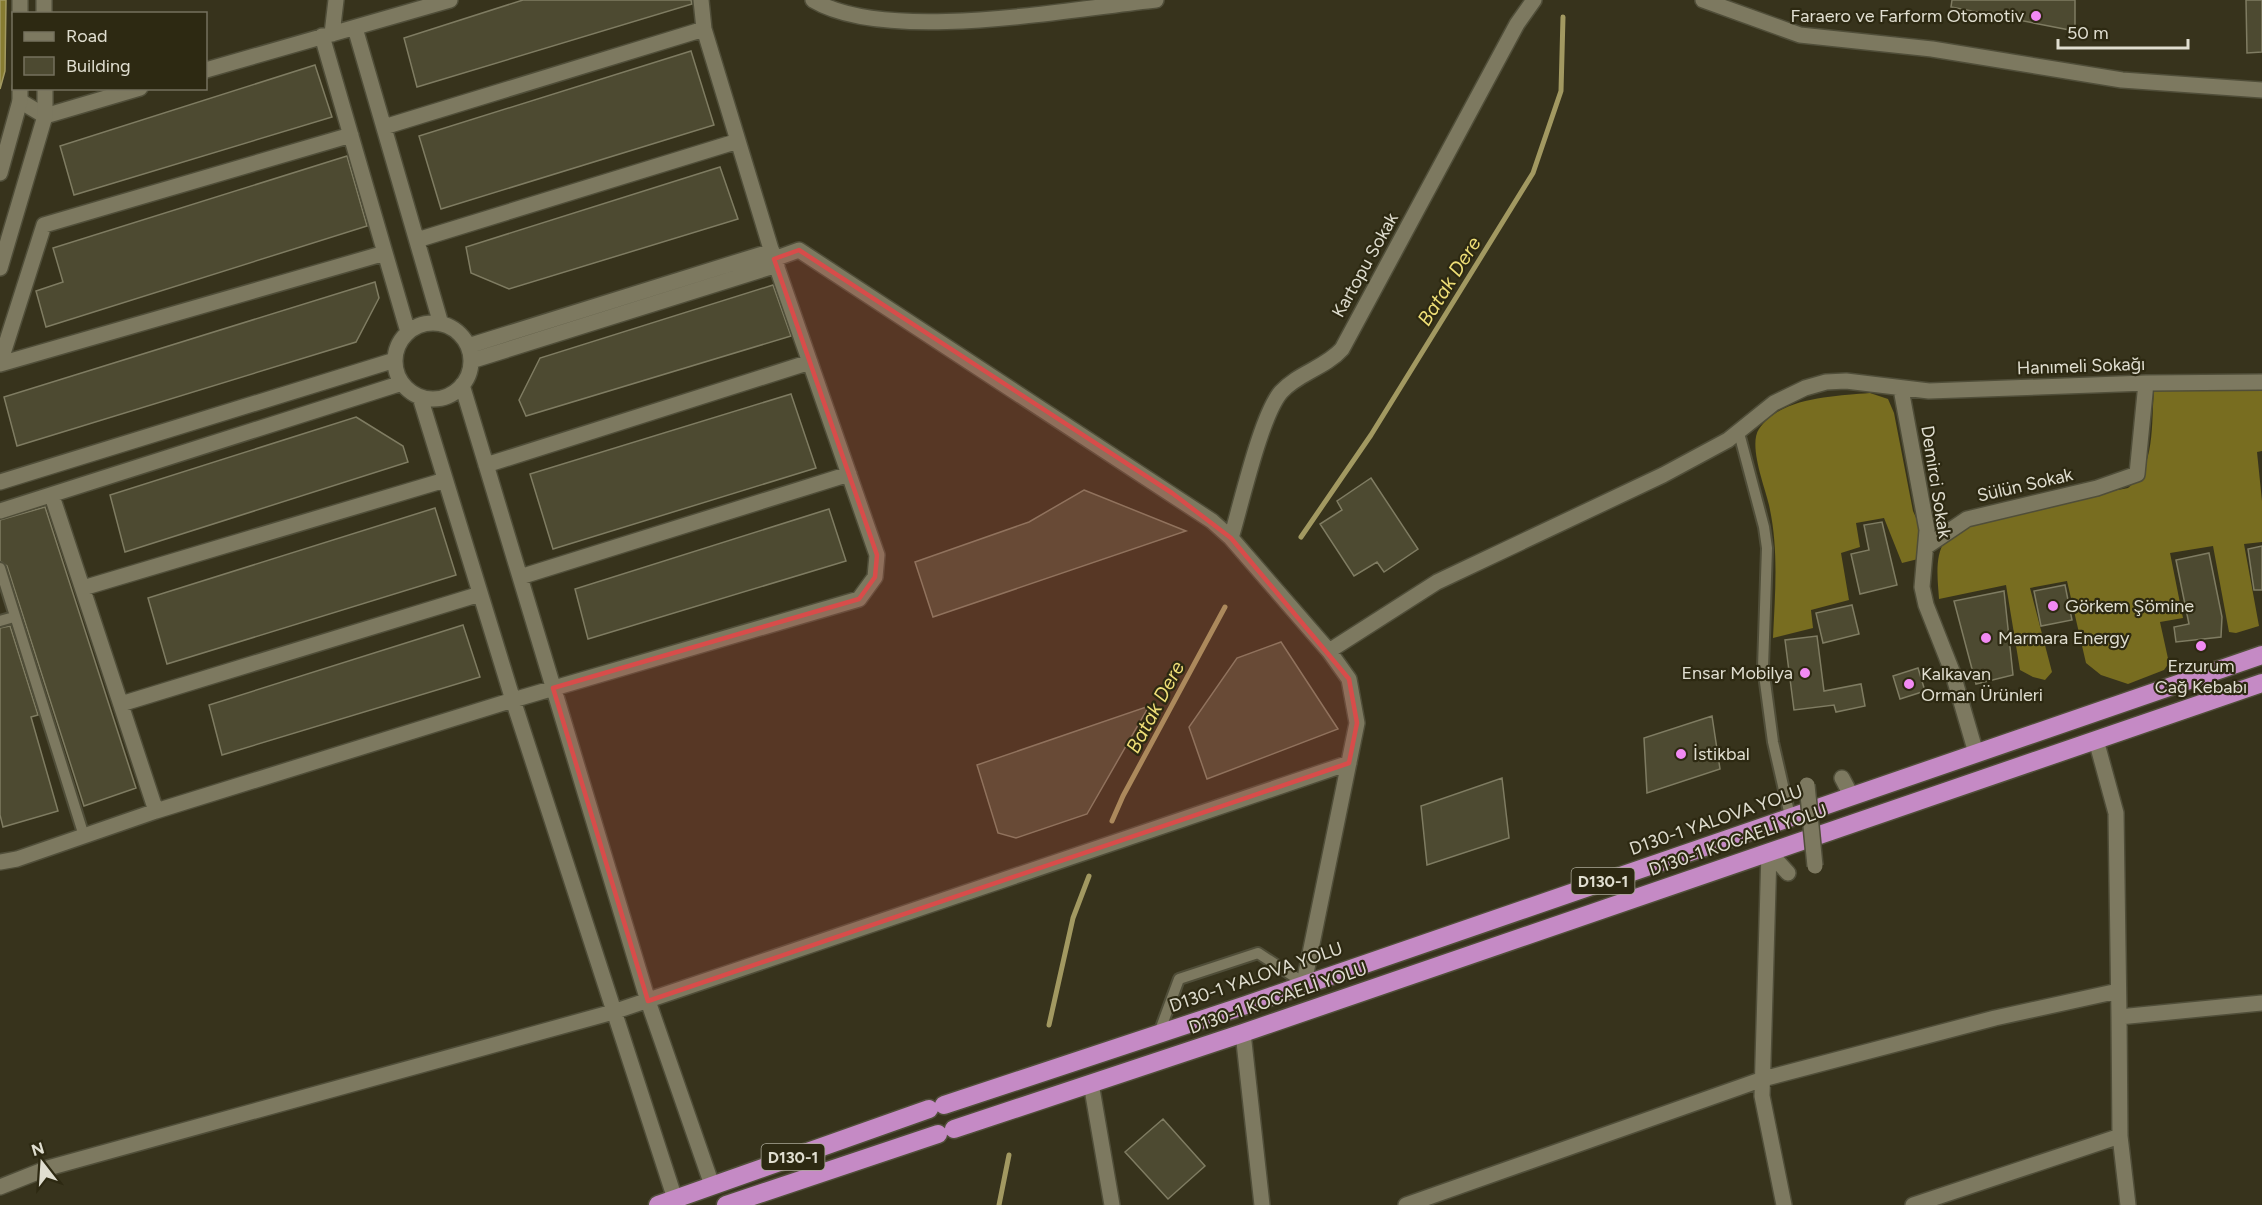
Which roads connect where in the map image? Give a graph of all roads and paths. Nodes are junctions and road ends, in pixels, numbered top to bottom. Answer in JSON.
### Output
{"nodes":[{"id":1,"x":336,"y":0,"type":"edge"},
{"id":2,"x":450,"y":0,"type":"edge"},
{"id":3,"x":701,"y":0,"type":"edge"},
{"id":4,"x":813,"y":0,"type":"edge"},
{"id":5,"x":1156,"y":0,"type":"edge"},
{"id":6,"x":1534,"y":0,"type":"edge"},
{"id":7,"x":1707,"y":1,"type":"edge"},
{"id":8,"x":355,"y":28,"type":"junction"},
{"id":9,"x":704,"y":29,"type":"junction"},
{"id":10,"x":327,"y":35,"type":"junction"},
{"id":11,"x":207,"y":70,"type":"edge"},
{"id":12,"x":45,"y":90,"type":"edge"},
{"id":13,"x":133,"y":90,"type":"edge"},
{"id":14,"x":2262,"y":90,"type":"edge"},
{"id":15,"x":20,"y":95,"type":"edge"},
{"id":16,"x":45,"y":116,"type":"junction"},
{"id":17,"x":384,"y":127,"type":"junction"},
{"id":18,"x":351,"y":135,"type":"junction"},
{"id":19,"x":738,"y":141,"type":"junction"},
{"id":20,"x":0,"y":173,"type":"edge"},
{"id":21,"x":417,"y":240,"type":"junction"},
{"id":22,"x":386,"y":253,"type":"junction"},
{"id":23,"x":774,"y":258,"type":"junction"},
{"id":24,"x":0,"y":268,"type":"edge"},
{"id":25,"x":441,"y":324,"type":"junction"},
{"id":26,"x":408,"y":332,"type":"junction"},
{"id":27,"x":470,"y":354,"type":"junction"},
{"id":28,"x":395,"y":360,"type":"junction"},
{"id":29,"x":810,"y":362,"type":"junction"},
{"id":30,"x":0,"y":364,"type":"edge"},
{"id":31,"x":2262,"y":382,"type":"edge"},
{"id":32,"x":402,"y":383,"type":"junction"},
{"id":33,"x":2146,"y":383,"type":"junction"},
{"id":34,"x":462,"y":385,"type":"junction"},
{"id":35,"x":1900,"y":389,"type":"junction"},
{"id":36,"x":420,"y":397,"type":"junction"},
{"id":37,"x":1739,"y":434,"type":"junction"},
{"id":38,"x":486,"y":465,"type":"junction"},
{"id":39,"x":849,"y":474,"type":"junction"},
{"id":40,"x":445,"y":480,"type":"junction"},
{"id":41,"x":0,"y":482,"type":"edge"},
{"id":42,"x":52,"y":495,"type":"junction"},
{"id":43,"x":0,"y":511,"type":"edge"},
{"id":44,"x":1231,"y":538,"type":"junction"},
{"id":45,"x":1927,"y":546,"type":"junction"},
{"id":46,"x":0,"y":568,"type":"edge"},
{"id":47,"x":520,"y":577,"type":"junction"},
{"id":48,"x":83,"y":588,"type":"junction"},
{"id":49,"x":480,"y":594,"type":"junction"},
{"id":50,"x":14,"y":617,"type":"junction"},
{"id":51,"x":0,"y":621,"type":"edge"},
{"id":52,"x":1329,"y":651,"type":"junction"},
{"id":53,"x":2262,"y":655,"type":"edge"},
{"id":54,"x":2262,"y":683,"type":"edge"},
{"id":55,"x":553,"y":688,"type":"junction"},
{"id":56,"x":513,"y":700,"type":"junction"},
{"id":57,"x":121,"y":704,"type":"junction"},
{"id":58,"x":2096,"y":740,"type":"junction"},
{"id":59,"x":1976,"y":753,"type":"junction"},
{"id":60,"x":1349,"y":763,"type":"junction"},
{"id":61,"x":1842,"y":778,"type":"dead end"},
{"id":62,"x":1808,"y":785,"type":"dead end"},
{"id":63,"x":1851,"y":795,"type":"junction"},
{"id":64,"x":156,"y":811,"type":"junction"},
{"id":65,"x":1790,"y":816,"type":"junction"},
{"id":66,"x":84,"y":836,"type":"junction"},
{"id":67,"x":1769,"y":852,"type":"junction"},
{"id":68,"x":0,"y":862,"type":"edge"},
{"id":69,"x":1815,"y":866,"type":"dead end"},
{"id":70,"x":1788,"y":873,"type":"dead end"},
{"id":71,"x":1305,"y":983,"type":"junction"},
{"id":72,"x":2118,"y":992,"type":"junction"},
{"id":73,"x":648,"y":1001,"type":"junction"},
{"id":74,"x":2262,"y":1003,"type":"edge"},
{"id":75,"x":613,"y":1012,"type":"junction"},
{"id":76,"x":2118,"y":1017,"type":"junction"},
{"id":77,"x":1159,"y":1033,"type":"junction"},
{"id":78,"x":1243,"y":1033,"type":"junction"},
{"id":79,"x":1763,"y":1079,"type":"junction"},
{"id":80,"x":1091,"y":1083,"type":"junction"},
{"id":81,"x":2120,"y":1136,"type":"junction"},
{"id":82,"x":712,"y":1185,"type":"junction"},
{"id":83,"x":0,"y":1187,"type":"edge"},
{"id":84,"x":750,"y":1201,"type":"edge"},
{"id":85,"x":666,"y":1202,"type":"edge"},
{"id":86,"x":726,"y":1205,"type":"edge"},
{"id":87,"x":1112,"y":1205,"type":"edge"},
{"id":88,"x":1262,"y":1205,"type":"edge"},
{"id":89,"x":1406,"y":1205,"type":"edge"},
{"id":90,"x":1784,"y":1205,"type":"edge"},
{"id":91,"x":1913,"y":1205,"type":"edge"},
{"id":92,"x":2128,"y":1205,"type":"edge"}],
"edges":[{"from":1,"to":10,"type":"street"},
{"from":2,"to":8,"type":"street"},
{"from":3,"to":9,"type":"street"},
{"from":4,"to":5,"type":"street"},
{"from":6,"to":44,"type":"street","name":"Kartopu Sokak"},
{"from":7,"to":14,"type":"street"},
{"from":8,"to":10,"type":"street"},
{"from":8,"to":17,"type":"street"},
{"from":9,"to":17,"type":"street"},
{"from":9,"to":19,"type":"street"},
{"from":10,"to":11,"type":"street"},
{"from":10,"to":18,"type":"street"},
{"from":12,"to":16,"type":"street"},
{"from":13,"to":16,"type":"street"},
{"from":15,"to":16,"type":"street"},
{"from":15,"to":20,"type":"street"},
{"from":16,"to":24,"type":"street"},
{"from":17,"to":21,"type":"street"},
{"from":18,"to":22,"type":"street"},
{"from":18,"to":30,"type":"street"},
{"from":19,"to":21,"type":"street"},
{"from":19,"to":23,"type":"street"},
{"from":21,"to":25,"type":"street"},
{"from":22,"to":26,"type":"street"},
{"from":22,"to":30,"type":"street"},
{"from":23,"to":27,"type":"street"},
{"from":23,"to":29,"type":"street"},
{"from":23,"to":44,"type":"street"},
{"from":25,"to":26,"type":"street"},
{"from":25,"to":27,"type":"street"},
{"from":26,"to":28,"type":"street"},
{"from":27,"to":34,"type":"street"},
{"from":28,"to":32,"type":"street"},
{"from":28,"to":41,"type":"street"},
{"from":29,"to":38,"type":"street"},
{"from":29,"to":39,"type":"street"},
{"from":31,"to":33,"type":"street","name":"Hanımeli Sokağı"},
{"from":32,"to":36,"type":"street"},
{"from":32,"to":42,"type":"street"},
{"from":33,"to":35,"type":"street","name":"Hanımeli Sokağı"},
{"from":33,"to":45,"type":"street","name":"Sülün Sokak"},
{"from":34,"to":36,"type":"street"},
{"from":34,"to":38,"type":"street"},
{"from":35,"to":37,"type":"street","name":"Hanımeli Sokağı"},
{"from":35,"to":45,"type":"street","name":"Demirci Sokak"},
{"from":36,"to":40,"type":"street"},
{"from":37,"to":52,"type":"street","name":"Hanımeli Sokağı"},
{"from":37,"to":65,"type":"lane"},
{"from":38,"to":47,"type":"street"},
{"from":39,"to":47,"type":"street"},
{"from":39,"to":55,"type":"street"},
{"from":40,"to":48,"type":"street"},
{"from":40,"to":49,"type":"street"},
{"from":42,"to":43,"type":"street"},
{"from":42,"to":48,"type":"street"},
{"from":44,"to":52,"type":"street"},
{"from":45,"to":59,"type":"street","name":"Demirci Sokak"},
{"from":46,"to":50,"type":"lane"},
{"from":47,"to":55,"type":"street"},
{"from":48,"to":57,"type":"street"},
{"from":49,"to":56,"type":"street"},
{"from":49,"to":57,"type":"street"},
{"from":50,"to":51,"type":"lane"},
{"from":50,"to":66,"type":"lane"},
{"from":52,"to":60,"type":"street"},
{"from":53,"to":59,"type":"highway","name":"D130-1 YALOVA YOLU","number":"D130-1"},
{"from":54,"to":58,"type":"highway","name":"D130-1 KOCAELİ YOLU","number":"D130-1"},
{"from":55,"to":56,"type":"street"},
{"from":55,"to":73,"type":"street"},
{"from":56,"to":64,"type":"street"},
{"from":56,"to":75,"type":"street"},
{"from":57,"to":64,"type":"street"},
{"from":58,"to":67,"type":"highway","name":"D130-1 KOCAELİ YOLU","number":"D130-1"},
{"from":58,"to":72,"type":"street"},
{"from":59,"to":63,"type":"highway","name":"D130-1 YALOVA YOLU","number":"D130-1"},
{"from":60,"to":71,"type":"street"},
{"from":60,"to":73,"type":"street"},
{"from":61,"to":63,"type":"street"},
{"from":62,"to":69,"type":"street","bridge":true},
{"from":63,"to":65,"type":"highway","name":"D130-1 YALOVA YOLU","number":"D130-1"},
{"from":64,"to":66,"type":"street"},
{"from":65,"to":71,"type":"highway","name":"D130-1 YALOVA YOLU","number":"D130-1"},
{"from":66,"to":68,"type":"street"},
{"from":67,"to":70,"type":"street"},
{"from":67,"to":78,"type":"highway","name":"D130-1 KOCAELİ YOLU","number":"D130-1"},
{"from":67,"to":79,"type":"street"},
{"from":71,"to":77,"type":"highway","name":"D130-1 YALOVA YOLU","number":"D130-1"},
{"from":71,"to":77,"type":"lane"},
{"from":72,"to":76,"type":"street"},
{"from":72,"to":79,"type":"street"},
{"from":73,"to":75,"type":"street"},
{"from":73,"to":82,"type":"street"},
{"from":74,"to":76,"type":"street"},
{"from":75,"to":83,"type":"street"},
{"from":75,"to":85,"type":"street"},
{"from":76,"to":81,"type":"street"},
{"from":77,"to":82,"type":"highway","name":"D130-1 YALOVA YOLU","number":"D130-1"},
{"from":78,"to":80,"type":"highway","name":"D130-1 KOCAELİ YOLU","number":"D130-1"},
{"from":78,"to":88,"type":"street"},
{"from":79,"to":89,"type":"street"},
{"from":79,"to":90,"type":"street"},
{"from":80,"to":84,"type":"highway","name":"D130-1 KOCAELİ YOLU","number":"D130-1"},
{"from":80,"to":87,"type":"street"},
{"from":81,"to":91,"type":"street"},
{"from":81,"to":92,"type":"street"},
{"from":82,"to":85,"type":"highway","name":"D130-1 YALOVA YOLU","number":"D130-1"},
{"from":84,"to":86,"type":"highway","name":"D130-1 KOCAELİ YOLU","number":"D130-1"}]}
